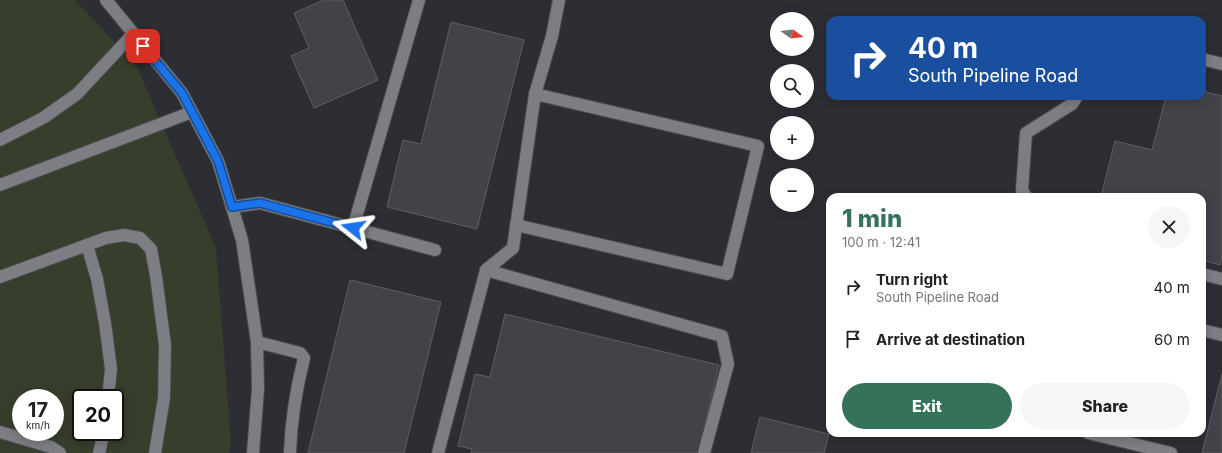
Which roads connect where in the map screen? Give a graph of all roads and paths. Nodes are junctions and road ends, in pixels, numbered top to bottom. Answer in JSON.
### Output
{"nodes":[{"id":1,"x":106,"y":0,"type":"edge"},
{"id":2,"x":420,"y":0,"type":"edge"},
{"id":3,"x":559,"y":0,"type":"edge"},
{"id":4,"x":134,"y":34,"type":"junction"},
{"id":5,"x":1206,"y":60,"type":"edge"},
{"id":6,"x":1222,"y":64,"type":"edge"},
{"id":7,"x":536,"y":94,"type":"junction"},
{"id":8,"x":1074,"y":100,"type":"edge"},
{"id":9,"x":192,"y":112,"type":"junction"},
{"id":10,"x":0,"y":140,"type":"edge"},
{"id":11,"x":0,"y":185,"type":"edge"},
{"id":12,"x":1024,"y":193,"type":"edge"},
{"id":13,"x":232,"y":207,"type":"junction"},
{"id":14,"x":516,"y":225,"type":"junction"},
{"id":15,"x":353,"y":228,"type":"junction"},
{"id":16,"x":86,"y":245,"type":"junction"},
{"id":17,"x":435,"y":250,"type":"dead end"},
{"id":18,"x":486,"y":270,"type":"junction"},
{"id":19,"x":1206,"y":275,"type":"edge"},
{"id":20,"x":0,"y":277,"type":"edge"},
{"id":21,"x":1222,"y":279,"type":"edge"},
{"id":22,"x":1206,"y":331,"type":"edge"},
{"id":23,"x":1222,"y":335,"type":"edge"},
{"id":24,"x":257,"y":342,"type":"junction"},
{"id":25,"x":109,"y":389,"type":"edge"},
{"id":26,"x":0,"y":432,"type":"edge"},
{"id":27,"x":1104,"y":437,"type":"edge"},
{"id":28,"x":102,"y":441,"type":"edge"},
{"id":29,"x":60,"y":453,"type":"edge"},
{"id":30,"x":99,"y":453,"type":"edge"},
{"id":31,"x":155,"y":453,"type":"edge"},
{"id":32,"x":252,"y":453,"type":"edge"},
{"id":33,"x":290,"y":453,"type":"edge"},
{"id":34,"x":438,"y":453,"type":"edge"},
{"id":35,"x":704,"y":453,"type":"edge"},
{"id":36,"x":1170,"y":453,"type":"edge"}],
"edges":[{"from":1,"to":4,"type":"street"},
{"from":2,"to":15,"type":"street"},
{"from":3,"to":7,"type":"street"},
{"from":4,"to":9,"type":"street"},
{"from":4,"to":10,"type":"street"},
{"from":5,"to":6,"type":"street"},
{"from":7,"to":14,"type":"street"},
{"from":7,"to":14,"type":"street"},
{"from":8,"to":12,"type":"street"},
{"from":9,"to":11,"type":"street"},
{"from":9,"to":13,"type":"street"},
{"from":13,"to":15,"type":"street"},
{"from":13,"to":24,"type":"street"},
{"from":14,"to":18,"type":"street"},
{"from":15,"to":17,"type":"street"},
{"from":16,"to":20,"type":"street"},
{"from":16,"to":25,"type":"street"},
{"from":16,"to":31,"type":"street"},
{"from":18,"to":34,"type":"street"},
{"from":18,"to":35,"type":"street"},
{"from":19,"to":21,"type":"street"},
{"from":22,"to":23,"type":"street"},
{"from":24,"to":32,"type":"street"},
{"from":24,"to":33,"type":"street"},
{"from":26,"to":29,"type":"street"},
{"from":27,"to":36,"type":"street"},
{"from":28,"to":30,"type":"street"}]}
